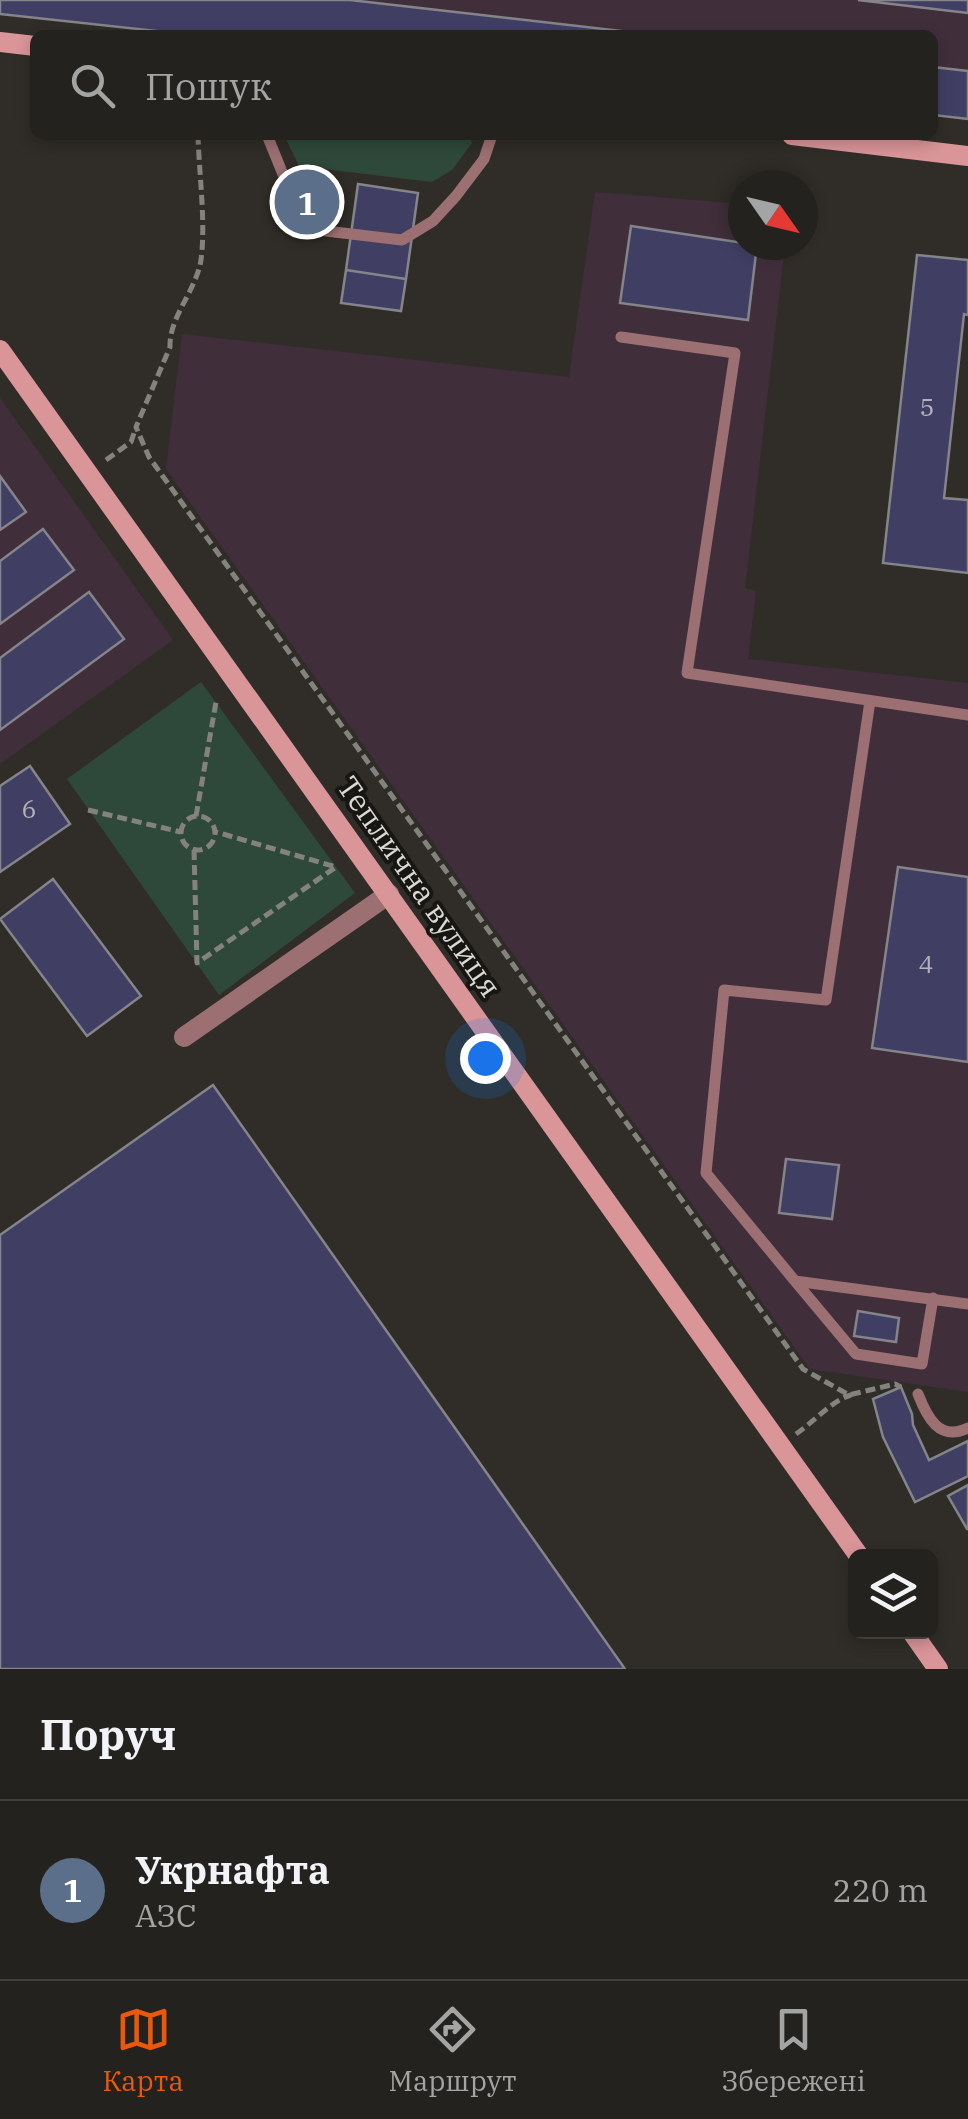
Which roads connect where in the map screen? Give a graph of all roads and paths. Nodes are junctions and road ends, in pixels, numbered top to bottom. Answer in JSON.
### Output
{"nodes":[{"id":1,"x":0,"y":42,"type":"edge"},
{"id":2,"x":30,"y":45,"type":"edge"},
{"id":3,"x":198,"y":140,"type":"edge"},
{"id":4,"x":269,"y":140,"type":"edge"},
{"id":5,"x":490,"y":140,"type":"edge"},
{"id":6,"x":834,"y":140,"type":"edge"},
{"id":7,"x":968,"y":156,"type":"edge"},
{"id":8,"x":621,"y":336,"type":"dead end"},
{"id":9,"x":0,"y":350,"type":"edge"},
{"id":10,"x":136,"y":428,"type":"junction"},
{"id":11,"x":118,"y":452,"type":"dead end"},
{"id":12,"x":870,"y":701,"type":"junction"},
{"id":13,"x":216,"y":702,"type":"dead end"},
{"id":14,"x":968,"y":715,"type":"edge"},
{"id":15,"x":88,"y":810,"type":"dead end"},
{"id":16,"x":196,"y":816,"type":"junction"},
{"id":17,"x":180,"y":832,"type":"junction"},
{"id":18,"x":216,"y":832,"type":"junction"},
{"id":19,"x":194,"y":850,"type":"junction"},
{"id":20,"x":388,"y":894,"type":"junction"},
{"id":21,"x":184,"y":1037,"type":"dead end"},
{"id":22,"x":795,"y":1280,"type":"junction"},
{"id":23,"x":932,"y":1298,"type":"junction"},
{"id":24,"x":968,"y":1304,"type":"edge"},
{"id":25,"x":854,"y":1394,"type":"junction"},
{"id":26,"x":918,"y":1394,"type":"joint"},
{"id":27,"x":810,"y":1425,"type":"dead end"},
{"id":28,"x":968,"y":1428,"type":"edge"},
{"id":29,"x":853,"y":1549,"type":"edge"},
{"id":30,"x":917,"y":1639,"type":"edge"},
{"id":31,"x":938,"y":1669,"type":"edge"}],
"edges":[{"from":1,"to":2,"type":"street"},
{"from":3,"to":10,"type":"path"},
{"from":4,"to":5,"type":"lane"},
{"from":6,"to":7,"type":"street"},
{"from":8,"to":12,"type":"lane"},
{"from":9,"to":20,"type":"street","name":"Теплична вулиця"},
{"from":10,"to":11,"type":"path"},
{"from":10,"to":25,"type":"path"},
{"from":12,"to":14,"type":"lane"},
{"from":12,"to":22,"type":"lane"},
{"from":13,"to":16,"type":"path"},
{"from":15,"to":17,"type":"path"},
{"from":16,"to":17,"type":"path"},
{"from":16,"to":18,"type":"path"},
{"from":17,"to":19,"type":"path"},
{"from":18,"to":19,"type":"path"},
{"from":18,"to":19,"type":"path"},
{"from":20,"to":21,"type":"street"},
{"from":20,"to":29,"type":"street","name":"Теплична вулиця"},
{"from":22,"to":23,"type":"lane"},
{"from":22,"to":23,"type":"lane"},
{"from":23,"to":24,"type":"lane"},
{"from":25,"to":26,"type":"path"},
{"from":25,"to":27,"type":"path"},
{"from":26,"to":28,"type":"lane"},
{"from":30,"to":31,"type":"street"}]}
